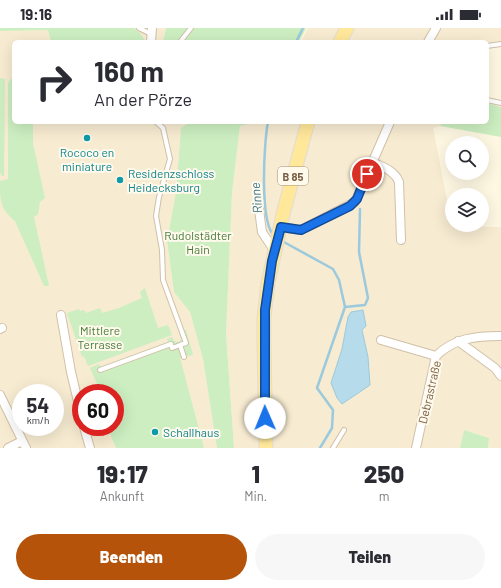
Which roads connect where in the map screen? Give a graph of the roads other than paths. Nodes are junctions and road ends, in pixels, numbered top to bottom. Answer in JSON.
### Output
{"nodes":[{"id":1,"x":139,"y":28,"type":"edge"},
{"id":2,"x":191,"y":28,"type":"edge"},
{"id":3,"x":348,"y":28,"type":"edge"},
{"id":4,"x":436,"y":28,"type":"edge"},
{"id":5,"x":152,"y":35,"type":"edge"},
{"id":6,"x":182,"y":40,"type":"edge"},
{"id":7,"x":341,"y":40,"type":"edge"},
{"id":8,"x":429,"y":40,"type":"edge"},
{"id":9,"x":501,"y":44,"type":"edge"},
{"id":10,"x":489,"y":46,"type":"edge"},
{"id":11,"x":489,"y":100,"type":"edge"},
{"id":12,"x":501,"y":103,"type":"edge"},
{"id":13,"x":158,"y":124,"type":"edge"},
{"id":14,"x":307,"y":124,"type":"edge"},
{"id":15,"x":389,"y":124,"type":"edge"},
{"id":16,"x":372,"y":162,"type":"junction"},
{"id":17,"x":258,"y":202,"type":"dead end"},
{"id":18,"x":278,"y":238,"type":"junction"},
{"id":19,"x":401,"y":240,"type":"dead end"},
{"id":20,"x":61,"y":315,"type":"dead end"},
{"id":21,"x":501,"y":336,"type":"edge"},
{"id":22,"x":380,"y":340,"type":"dead end"},
{"id":23,"x":458,"y":340,"type":"junction"},
{"id":24,"x":180,"y":345,"type":"junction"},
{"id":25,"x":436,"y":356,"type":"junction"},
{"id":26,"x":184,"y":357,"type":"dead end"},
{"id":27,"x":100,"y":370,"type":"dead end"},
{"id":28,"x":501,"y":376,"type":"edge"},
{"id":29,"x":74,"y":384,"type":"edge"},
{"id":30,"x":0,"y":395,"type":"edge"},
{"id":31,"x":344,"y":430,"type":"dead end"},
{"id":32,"x":87,"y":436,"type":"edge"},
{"id":33,"x":24,"y":444,"type":"edge"},
{"id":34,"x":8,"y":448,"type":"edge"},
{"id":35,"x":90,"y":448,"type":"edge"},
{"id":36,"x":266,"y":448,"type":"edge"},
{"id":37,"x":333,"y":448,"type":"edge"},
{"id":38,"x":416,"y":448,"type":"edge"}],
"edges":[{"from":1,"to":5,"type":"lane"},
{"from":2,"to":6,"type":"lane"},
{"from":3,"to":7,"type":"main road"},
{"from":4,"to":8,"type":"street"},
{"from":9,"to":10,"type":"lane"},
{"from":11,"to":12,"type":"lane"},
{"from":13,"to":24,"type":"lane"},
{"from":14,"to":18,"type":"main road","number":"B 85"},
{"from":15,"to":16,"type":"street"},
{"from":16,"to":18,"type":"street"},
{"from":16,"to":19,"type":"street"},
{"from":17,"to":18,"type":"street"},
{"from":18,"to":36,"type":"main road","number":"B 85"},
{"from":20,"to":29,"type":"street"},
{"from":21,"to":23,"type":"street","name":"Debrastraße"},
{"from":22,"to":25,"type":"street"},
{"from":23,"to":25,"type":"street","name":"Debrastraße"},
{"from":23,"to":28,"type":"street"},
{"from":24,"to":26,"type":"lane"},
{"from":24,"to":27,"type":"lane"},
{"from":25,"to":38,"type":"street","name":"Debrastraße"},
{"from":30,"to":33,"type":"street"},
{"from":31,"to":37,"type":"lane"},
{"from":32,"to":35,"type":"street"},
{"from":33,"to":34,"type":"street"}]}
